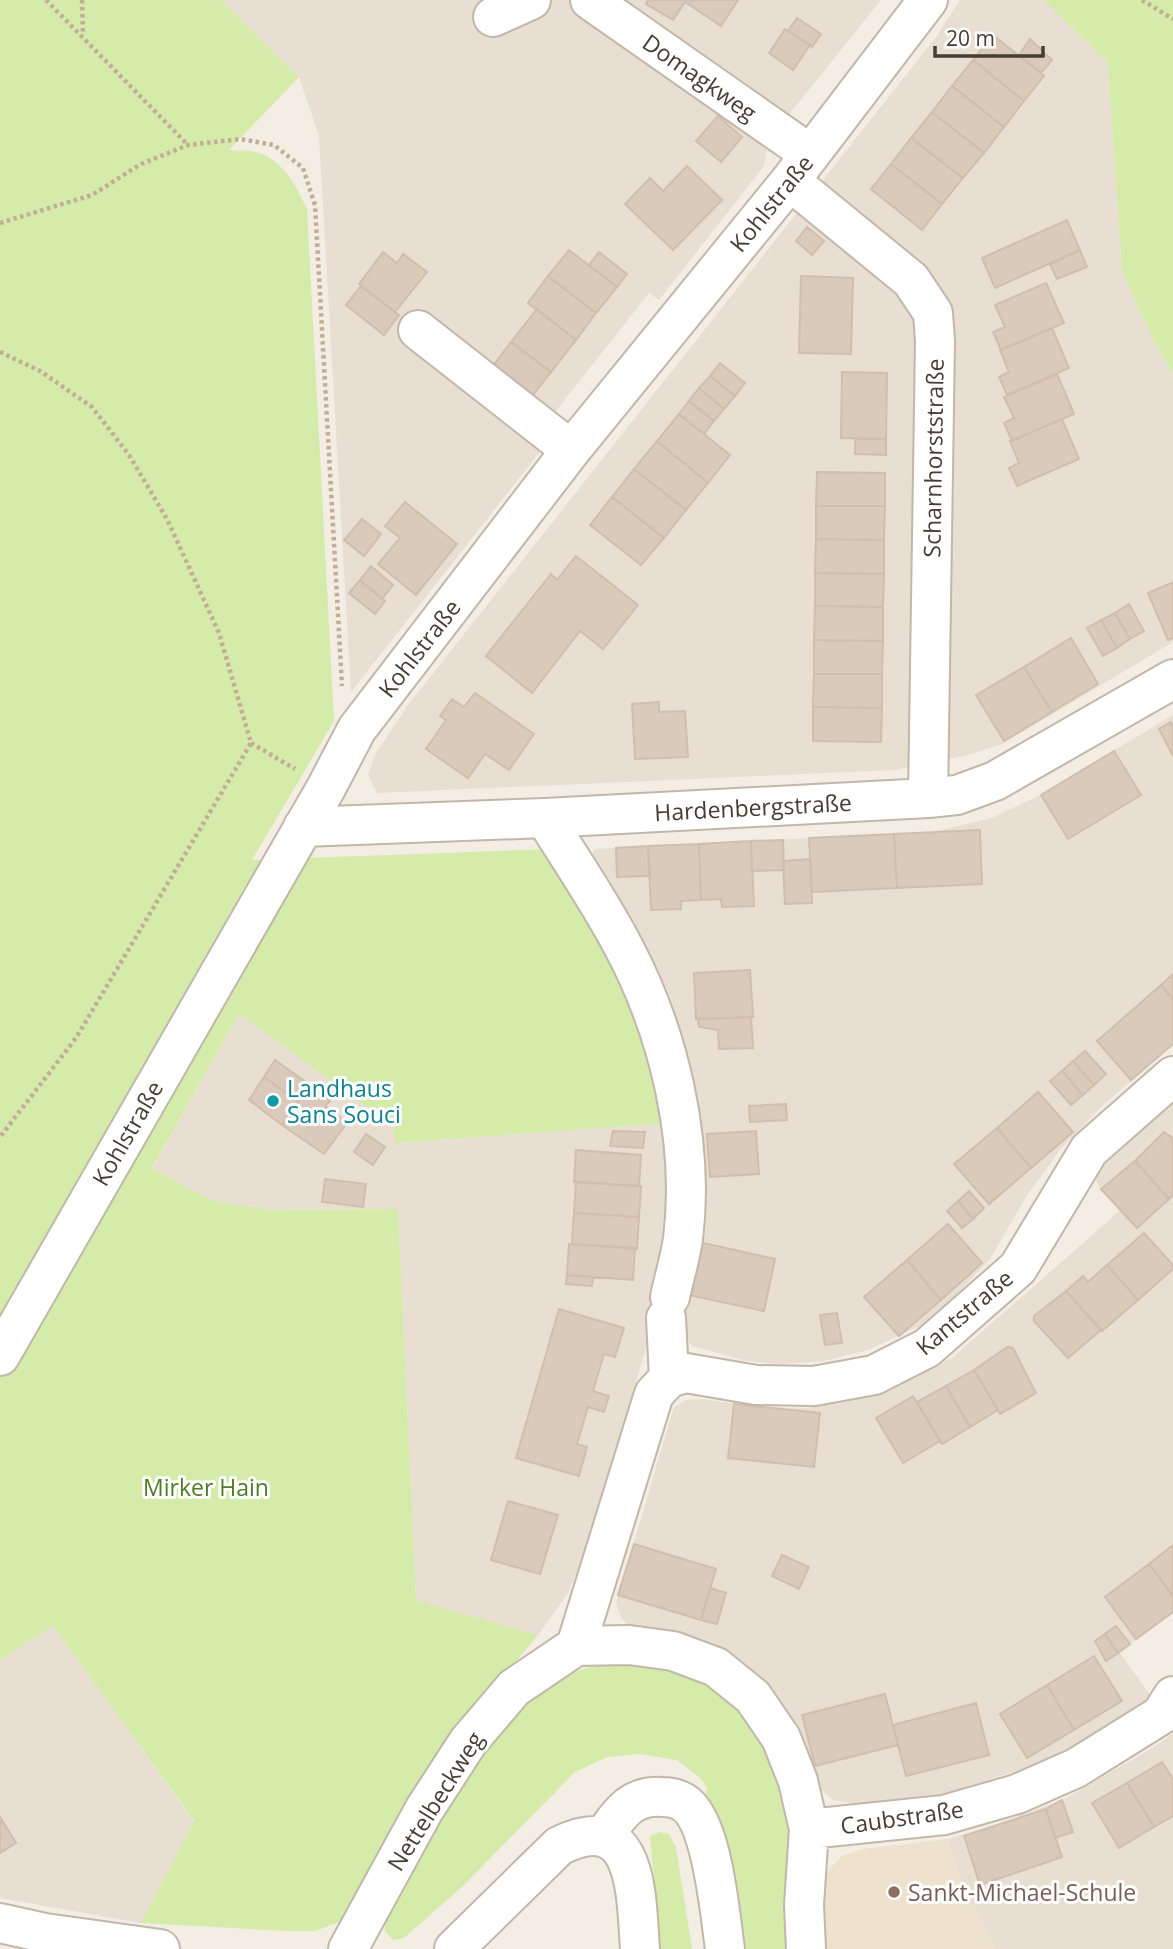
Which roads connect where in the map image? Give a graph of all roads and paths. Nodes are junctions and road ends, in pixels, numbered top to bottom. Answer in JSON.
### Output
{"nodes":[{"id":1,"x":46,"y":0,"type":"edge"},
{"id":2,"x":82,"y":0,"type":"edge"},
{"id":3,"x":531,"y":0,"type":"edge"},
{"id":4,"x":590,"y":0,"type":"edge"},
{"id":5,"x":928,"y":0,"type":"edge"},
{"id":6,"x":1142,"y":0,"type":"edge"},
{"id":7,"x":493,"y":17,"type":"dead end"},
{"id":8,"x":1173,"y":19,"type":"edge"},
{"id":9,"x":83,"y":36,"type":"junction"},
{"id":10,"x":188,"y":145,"type":"junction"},
{"id":11,"x":800,"y":167,"type":"junction"},
{"id":12,"x":0,"y":223,"type":"edge"},
{"id":13,"x":418,"y":330,"type":"dead end"},
{"id":14,"x":0,"y":352,"type":"edge"},
{"id":15,"x":571,"y":450,"type":"junction"},
{"id":16,"x":1173,"y":679,"type":"edge"},
{"id":17,"x":356,"y":729,"type":"junction"},
{"id":18,"x":251,"y":743,"type":"junction"},
{"id":19,"x":326,"y":788,"type":"junction"},
{"id":20,"x":928,"y":798,"type":"junction"},
{"id":21,"x":545,"y":818,"type":"junction"},
{"id":22,"x":303,"y":827,"type":"junction"},
{"id":23,"x":1173,"y":1076,"type":"edge"},
{"id":24,"x":0,"y":1137,"type":"edge"},
{"id":25,"x":0,"y":1356,"type":"edge"},
{"id":26,"x":669,"y":1378,"type":"junction"},
{"id":27,"x":576,"y":1646,"type":"junction"},
{"id":28,"x":1173,"y":1696,"type":"edge"},
{"id":29,"x":808,"y":1829,"type":"junction"},
{"id":30,"x":604,"y":1836,"type":"junction"},
{"id":31,"x":0,"y":1923,"type":"edge"},
{"id":32,"x":160,"y":1949,"type":"edge"},
{"id":33,"x":348,"y":1949,"type":"edge"},
{"id":34,"x":454,"y":1949,"type":"edge"},
{"id":35,"x":640,"y":1949,"type":"edge"},
{"id":36,"x":725,"y":1949,"type":"edge"},
{"id":37,"x":806,"y":1949,"type":"edge"}],
"edges":[{"from":1,"to":9,"type":"path"},
{"from":2,"to":9,"type":"path"},
{"from":3,"to":7,"type":"street"},
{"from":4,"to":11,"type":"street","name":"Domagkweg"},
{"from":5,"to":11,"type":"street","name":"Kohlstraße"},
{"from":6,"to":8,"type":"path"},
{"from":9,"to":10,"type":"path"},
{"from":10,"to":12,"type":"path"},
{"from":10,"to":17,"type":"path"},
{"from":11,"to":15,"type":"street","name":"Kohlstraße"},
{"from":11,"to":20,"type":"street","name":"Scharnhorststraße"},
{"from":13,"to":15,"type":"street"},
{"from":14,"to":18,"type":"path"},
{"from":15,"to":17,"type":"street","name":"Kohlstraße"},
{"from":16,"to":20,"type":"street","name":"Hardenbergstraße"},
{"from":17,"to":19,"type":"street","name":"Kohlstraße"},
{"from":18,"to":19,"type":"path"},
{"from":18,"to":24,"type":"path"},
{"from":19,"to":22,"type":"street","name":"Kohlstraße"},
{"from":20,"to":21,"type":"street","name":"Hardenbergstraße"},
{"from":21,"to":22,"type":"street","name":"Hardenbergstraße"},
{"from":21,"to":26,"type":"street"},
{"from":22,"to":25,"type":"street","name":"Kohlstraße"},
{"from":23,"to":26,"type":"street","name":"Kantstraße"},
{"from":26,"to":27,"type":"street"},
{"from":27,"to":29,"type":"street"},
{"from":27,"to":33,"type":"street","name":"Nettelbeckweg"},
{"from":28,"to":29,"type":"street","name":"Caubstraße"},
{"from":29,"to":37,"type":"street"},
{"from":30,"to":34,"type":"street"},
{"from":30,"to":35,"type":"street"},
{"from":30,"to":36,"type":"street"},
{"from":31,"to":32,"type":"street"}]}
